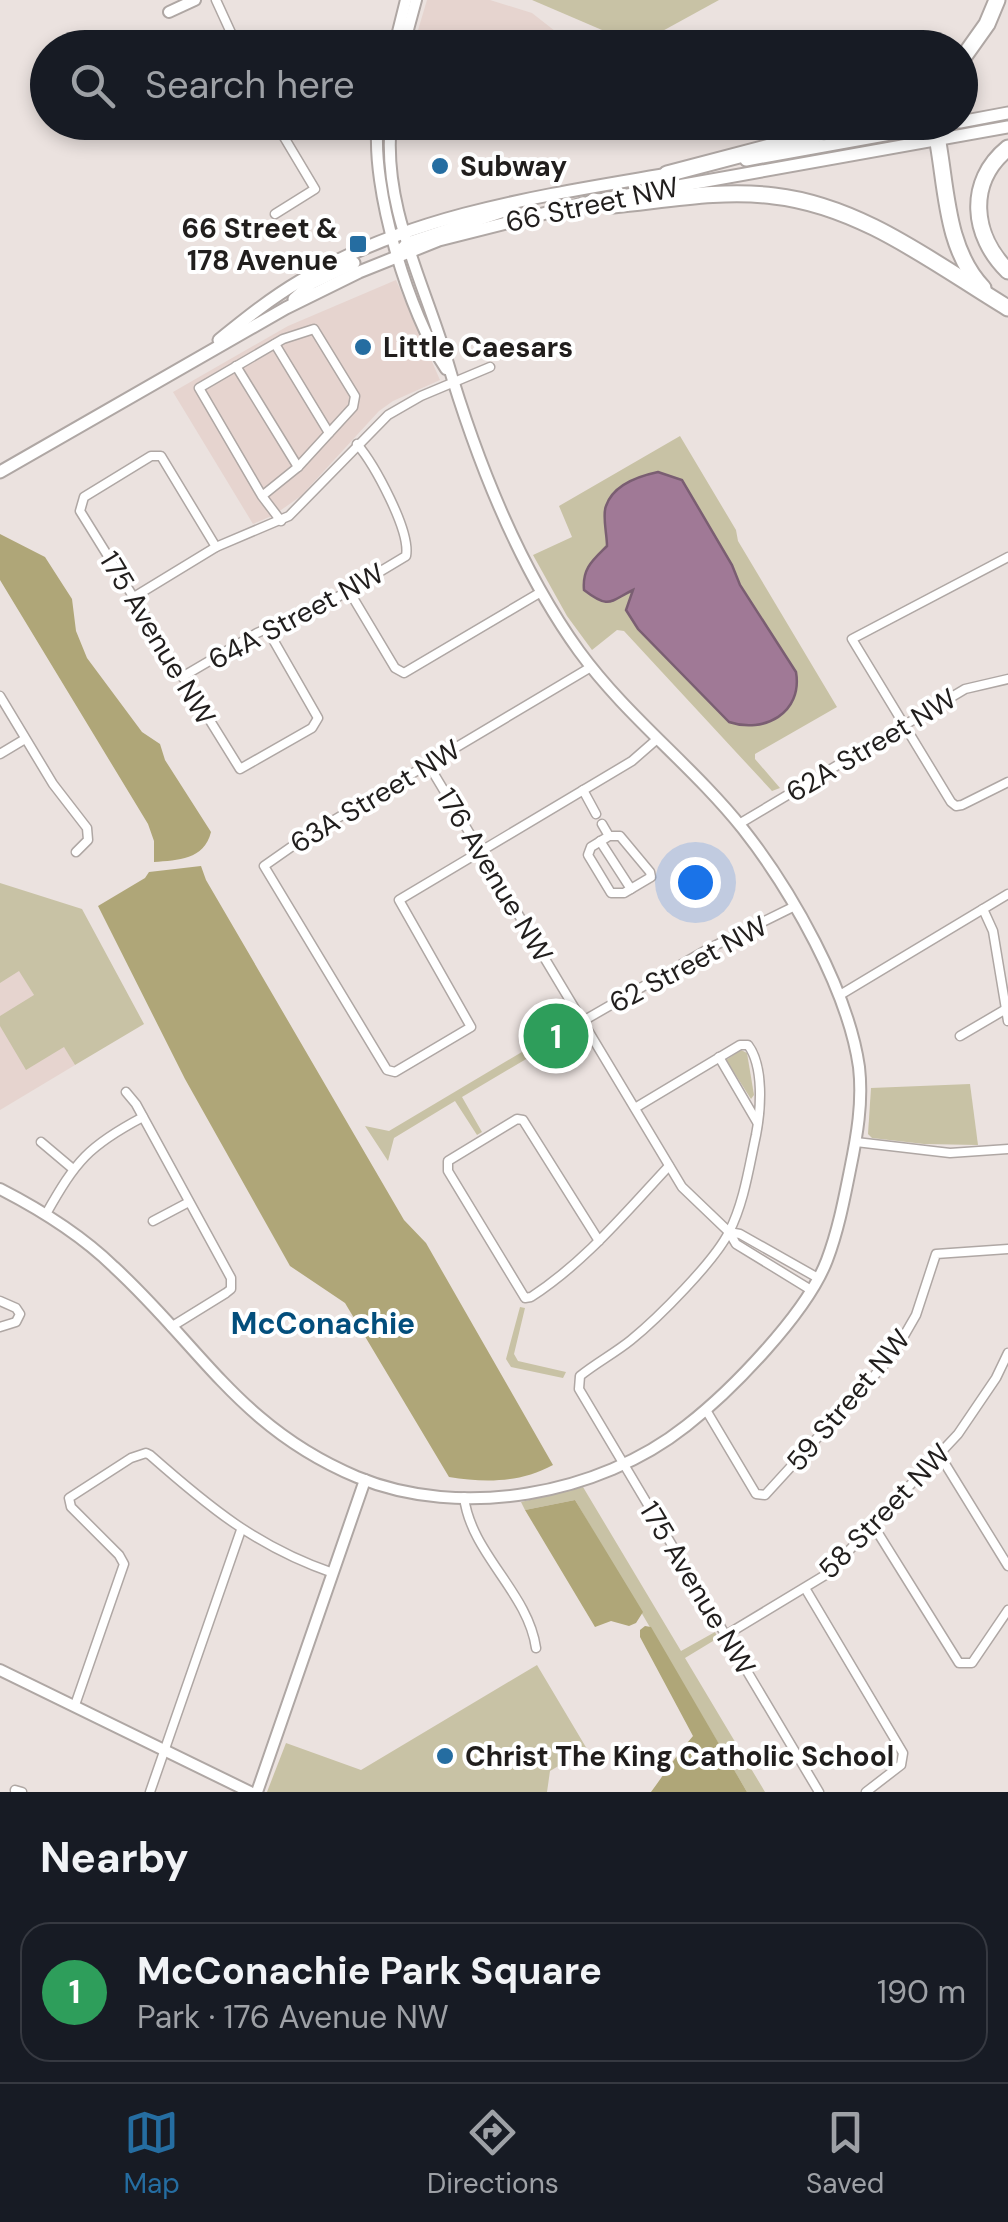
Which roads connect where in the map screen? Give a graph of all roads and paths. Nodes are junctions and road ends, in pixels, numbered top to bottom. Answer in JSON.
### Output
{"nodes":[{"id":1,"x":196,"y":0,"type":"edge"},
{"id":2,"x":216,"y":0,"type":"edge"},
{"id":3,"x":406,"y":0,"type":"edge"},
{"id":4,"x":416,"y":0,"type":"edge"},
{"id":5,"x":997,"y":0,"type":"edge"},
{"id":6,"x":169,"y":12,"type":"dead end"},
{"id":7,"x":230,"y":30,"type":"edge"},
{"id":8,"x":398,"y":30,"type":"edge"},
{"id":9,"x":408,"y":30,"type":"edge"},
{"id":10,"x":978,"y":36,"type":"edge"},
{"id":11,"x":1008,"y":114,"type":"edge"},
{"id":12,"x":978,"y":119,"type":"edge"},
{"id":13,"x":1008,"y":127,"type":"edge"},
{"id":14,"x":978,"y":130,"type":"edge"},
{"id":15,"x":286,"y":140,"type":"edge"},
{"id":16,"x":378,"y":140,"type":"edge"},
{"id":17,"x":391,"y":140,"type":"edge"},
{"id":18,"x":796,"y":140,"type":"edge"},
{"id":19,"x":890,"y":140,"type":"edge"},
{"id":20,"x":901,"y":140,"type":"edge"},
{"id":21,"x":937,"y":140,"type":"edge"},
{"id":22,"x":1008,"y":148,"type":"edge"},
{"id":23,"x":666,"y":174,"type":"junction"},
{"id":24,"x":594,"y":201,"type":"junction"},
{"id":25,"x":275,"y":214,"type":"dead end"},
{"id":26,"x":402,"y":244,"type":"junction"},
{"id":27,"x":1008,"y":272,"type":"edge"},
{"id":28,"x":1006,"y":307,"type":"edge"},
{"id":29,"x":274,"y":344,"type":"junction"},
{"id":30,"x":200,"y":356,"type":"junction"},
{"id":31,"x":236,"y":366,"type":"junction"},
{"id":32,"x":490,"y":367,"type":"dead end"},
{"id":33,"x":452,"y":379,"type":"junction"},
{"id":34,"x":328,"y":434,"type":"junction"},
{"id":35,"x":357,"y":444,"type":"junction"},
{"id":36,"x":298,"y":467,"type":"junction"},
{"id":37,"x":0,"y":472,"type":"edge"},
{"id":38,"x":262,"y":496,"type":"junction"},
{"id":39,"x":282,"y":521,"type":"junction"},
{"id":40,"x":216,"y":547,"type":"junction"},
{"id":41,"x":1008,"y":557,"type":"edge"},
{"id":42,"x":349,"y":591,"type":"junction"},
{"id":43,"x":541,"y":592,"type":"junction"},
{"id":44,"x":134,"y":597,"type":"junction"},
{"id":45,"x":267,"y":629,"type":"junction"},
{"id":46,"x":591,"y":667,"type":"junction"},
{"id":47,"x":182,"y":677,"type":"junction"},
{"id":48,"x":1008,"y":679,"type":"edge"},
{"id":49,"x":0,"y":696,"type":"edge"},
{"id":50,"x":904,"y":724,"type":"junction"},
{"id":51,"x":25,"y":739,"type":"junction"},
{"id":52,"x":656,"y":740,"type":"junction"},
{"id":53,"x":0,"y":754,"type":"edge"},
{"id":54,"x":428,"y":764,"type":"junction"},
{"id":55,"x":1008,"y":782,"type":"edge"},
{"id":56,"x":583,"y":790,"type":"junction"},
{"id":57,"x":596,"y":814,"type":"dead end"},
{"id":58,"x":602,"y":824,"type":"dead end"},
{"id":59,"x":739,"y":824,"type":"junction"},
{"id":60,"x":605,"y":839,"type":"junction"},
{"id":61,"x":480,"y":851,"type":"junction"},
{"id":62,"x":76,"y":852,"type":"dead end"},
{"id":63,"x":631,"y":889,"type":"junction"},
{"id":64,"x":1008,"y":894,"type":"edge"},
{"id":65,"x":793,"y":907,"type":"junction"},
{"id":66,"x":983,"y":910,"type":"junction"},
{"id":67,"x":840,"y":994,"type":"junction"},
{"id":68,"x":1006,"y":1008,"type":"edge"},
{"id":69,"x":583,"y":1021,"type":"junction"},
{"id":70,"x":1008,"y":1021,"type":"edge"},
{"id":71,"x":960,"y":1036,"type":"dead end"},
{"id":72,"x":719,"y":1057,"type":"junction"},
{"id":73,"x":126,"y":1092,"type":"dead end"},
{"id":74,"x":634,"y":1108,"type":"junction"},
{"id":75,"x":143,"y":1117,"type":"junction"},
{"id":76,"x":758,"y":1124,"type":"junction"},
{"id":77,"x":41,"y":1142,"type":"dead end"},
{"id":78,"x":856,"y":1142,"type":"junction"},
{"id":79,"x":1008,"y":1149,"type":"edge"},
{"id":80,"x":669,"y":1166,"type":"junction"},
{"id":81,"x":73,"y":1169,"type":"junction"},
{"id":82,"x":0,"y":1189,"type":"edge"},
{"id":83,"x":189,"y":1202,"type":"junction"},
{"id":84,"x":46,"y":1214,"type":"junction"},
{"id":85,"x":153,"y":1221,"type":"dead end"},
{"id":86,"x":729,"y":1232,"type":"junction"},
{"id":87,"x":599,"y":1241,"type":"junction"},
{"id":88,"x":1008,"y":1250,"type":"edge"},
{"id":89,"x":818,"y":1278,"type":"junction"},
{"id":90,"x":811,"y":1290,"type":"junction"},
{"id":91,"x":1,"y":1303,"type":"edge"},
{"id":92,"x":0,"y":1327,"type":"edge"},
{"id":93,"x":172,"y":1327,"type":"junction"},
{"id":94,"x":1008,"y":1353,"type":"edge"},
{"id":95,"x":706,"y":1410,"type":"junction"},
{"id":96,"x":939,"y":1454,"type":"junction"},
{"id":97,"x":624,"y":1464,"type":"junction"},
{"id":98,"x":366,"y":1480,"type":"junction"},
{"id":99,"x":464,"y":1497,"type":"junction"},
{"id":100,"x":873,"y":1525,"type":"junction"},
{"id":101,"x":241,"y":1530,"type":"junction"},
{"id":102,"x":1008,"y":1566,"type":"edge"},
{"id":103,"x":333,"y":1573,"type":"junction"},
{"id":104,"x":806,"y":1588,"type":"junction"},
{"id":105,"x":1008,"y":1610,"type":"edge"},
{"id":106,"x":726,"y":1636,"type":"junction"},
{"id":107,"x":536,"y":1648,"type":"dead end"},
{"id":108,"x":0,"y":1670,"type":"edge"},
{"id":109,"x":74,"y":1705,"type":"junction"},
{"id":110,"x":164,"y":1750,"type":"junction"},
{"id":111,"x":150,"y":1792,"type":"edge"},
{"id":112,"x":254,"y":1792,"type":"edge"},
{"id":113,"x":819,"y":1792,"type":"edge"},
{"id":114,"x":866,"y":1792,"type":"edge"}],
"edges":[{"from":1,"to":6,"type":"street"},
{"from":2,"to":7,"type":"street"},
{"from":3,"to":8,"type":"street"},
{"from":4,"to":9,"type":"street"},
{"from":5,"to":10,"type":"highway"},
{"from":11,"to":12,"type":"main road","name":"66 Street NW"},
{"from":13,"to":14,"type":"main road","name":"66 Street NW"},
{"from":15,"to":25,"type":"street"},
{"from":16,"to":26,"type":"street"},
{"from":17,"to":26,"type":"street"},
{"from":18,"to":23,"type":"highway"},
{"from":19,"to":23,"type":"main road","name":"66 Street NW"},
{"from":20,"to":24,"type":"main road","name":"66 Street NW"},
{"from":21,"to":28,"type":"highway"},
{"from":22,"to":27,"type":"highway"},
{"from":23,"to":26,"type":"main road","name":"66 Street NW"},
{"from":24,"to":26,"type":"main road","name":"66 Street NW"},
{"from":24,"to":28,"type":"highway"},
{"from":26,"to":30,"type":"main road","name":"66 Street NW"},
{"from":26,"to":30,"type":"main road","name":"66 Street NW"},
{"from":26,"to":33,"type":"street"},
{"from":29,"to":31,"type":"street"},
{"from":29,"to":34,"type":"street"},
{"from":29,"to":34,"type":"street"},
{"from":30,"to":37,"type":"main road","name":"66 Street NW"},
{"from":31,"to":36,"type":"street"},
{"from":31,"to":38,"type":"street"},
{"from":32,"to":33,"type":"street"},
{"from":33,"to":35,"type":"street"},
{"from":33,"to":43,"type":"street"},
{"from":34,"to":36,"type":"street"},
{"from":35,"to":39,"type":"street"},
{"from":35,"to":42,"type":"street","name":"64A Street NW"},
{"from":36,"to":38,"type":"street"},
{"from":38,"to":39,"type":"street"},
{"from":39,"to":40,"type":"street"},
{"from":40,"to":44,"type":"street"},
{"from":40,"to":44,"type":"street","name":"175 Avenue NW"},
{"from":41,"to":50,"type":"street"},
{"from":42,"to":43,"type":"street"},
{"from":42,"to":45,"type":"street","name":"64A Street NW"},
{"from":43,"to":46,"type":"street"},
{"from":44,"to":47,"type":"street","name":"175 Avenue NW"},
{"from":45,"to":47,"type":"street","name":"64A Street NW"},
{"from":45,"to":47,"type":"street","name":"175 Avenue NW"},
{"from":46,"to":52,"type":"street"},
{"from":46,"to":54,"type":"street","name":"63A Street NW"},
{"from":48,"to":50,"type":"street","name":"62A Street NW"},
{"from":49,"to":51,"type":"street"},
{"from":50,"to":55,"type":"street"},
{"from":50,"to":59,"type":"street","name":"62A Street NW"},
{"from":51,"to":53,"type":"street"},
{"from":51,"to":62,"type":"street"},
{"from":52,"to":56,"type":"street"},
{"from":52,"to":59,"type":"street"},
{"from":54,"to":61,"type":"street","name":"176 Avenue NW"},
{"from":54,"to":61,"type":"street","name":"63A Street NW"},
{"from":56,"to":57,"type":"street"},
{"from":56,"to":61,"type":"street"},
{"from":58,"to":60,"type":"street"},
{"from":59,"to":65,"type":"street"},
{"from":60,"to":63,"type":"street"},
{"from":60,"to":63,"type":"street"},
{"from":60,"to":63,"type":"street"},
{"from":61,"to":69,"type":"street","name":"176 Avenue NW"},
{"from":64,"to":66,"type":"street"},
{"from":65,"to":67,"type":"street"},
{"from":65,"to":69,"type":"street","name":"62 Street NW"},
{"from":66,"to":67,"type":"street"},
{"from":66,"to":68,"type":"street"},
{"from":67,"to":78,"type":"street"},
{"from":68,"to":70,"type":"street"},
{"from":68,"to":71,"type":"street"},
{"from":69,"to":74,"type":"street","name":"176 Avenue NW"},
{"from":72,"to":74,"type":"street"},
{"from":72,"to":76,"type":"street"},
{"from":72,"to":76,"type":"street"},
{"from":73,"to":75,"type":"street"},
{"from":74,"to":80,"type":"street","name":"176 Avenue NW"},
{"from":75,"to":81,"type":"street"},
{"from":75,"to":83,"type":"street"},
{"from":76,"to":86,"type":"street"},
{"from":77,"to":81,"type":"street"},
{"from":78,"to":79,"type":"street"},
{"from":78,"to":89,"type":"street"},
{"from":80,"to":86,"type":"street","name":"176 Avenue NW"},
{"from":80,"to":87,"type":"street"},
{"from":81,"to":84,"type":"street"},
{"from":82,"to":84,"type":"street"},
{"from":83,"to":85,"type":"street"},
{"from":83,"to":93,"type":"street"},
{"from":84,"to":93,"type":"street"},
{"from":86,"to":89,"type":"street","name":"176 Avenue NW"},
{"from":86,"to":90,"type":"street","name":"176 Avenue NW"},
{"from":86,"to":97,"type":"street","name":"175 Avenue NW"},
{"from":87,"to":87,"type":"street"},
{"from":88,"to":95,"type":"street","name":"59 Street NW"},
{"from":89,"to":90,"type":"street"},
{"from":90,"to":95,"type":"street"},
{"from":91,"to":92,"type":"street"},
{"from":93,"to":98,"type":"street"},
{"from":94,"to":96,"type":"street","name":"58 Street NW"},
{"from":95,"to":97,"type":"street"},
{"from":96,"to":100,"type":"street","name":"58 Street NW"},
{"from":96,"to":102,"type":"street"},
{"from":97,"to":99,"type":"street"},
{"from":97,"to":106,"type":"street","name":"175 Avenue NW"},
{"from":98,"to":99,"type":"street"},
{"from":98,"to":103,"type":"street"},
{"from":99,"to":107,"type":"street"},
{"from":100,"to":104,"type":"street","name":"58 Street NW"},
{"from":100,"to":105,"type":"street"},
{"from":101,"to":103,"type":"street"},
{"from":101,"to":109,"type":"street"},
{"from":101,"to":110,"type":"street"},
{"from":103,"to":112,"type":"street"},
{"from":104,"to":106,"type":"street","name":"58 Street NW"},
{"from":104,"to":114,"type":"street"},
{"from":106,"to":113,"type":"street","name":"175 Avenue NW"},
{"from":108,"to":109,"type":"street"},
{"from":109,"to":110,"type":"street"},
{"from":110,"to":111,"type":"street"},
{"from":110,"to":112,"type":"street"}]}
